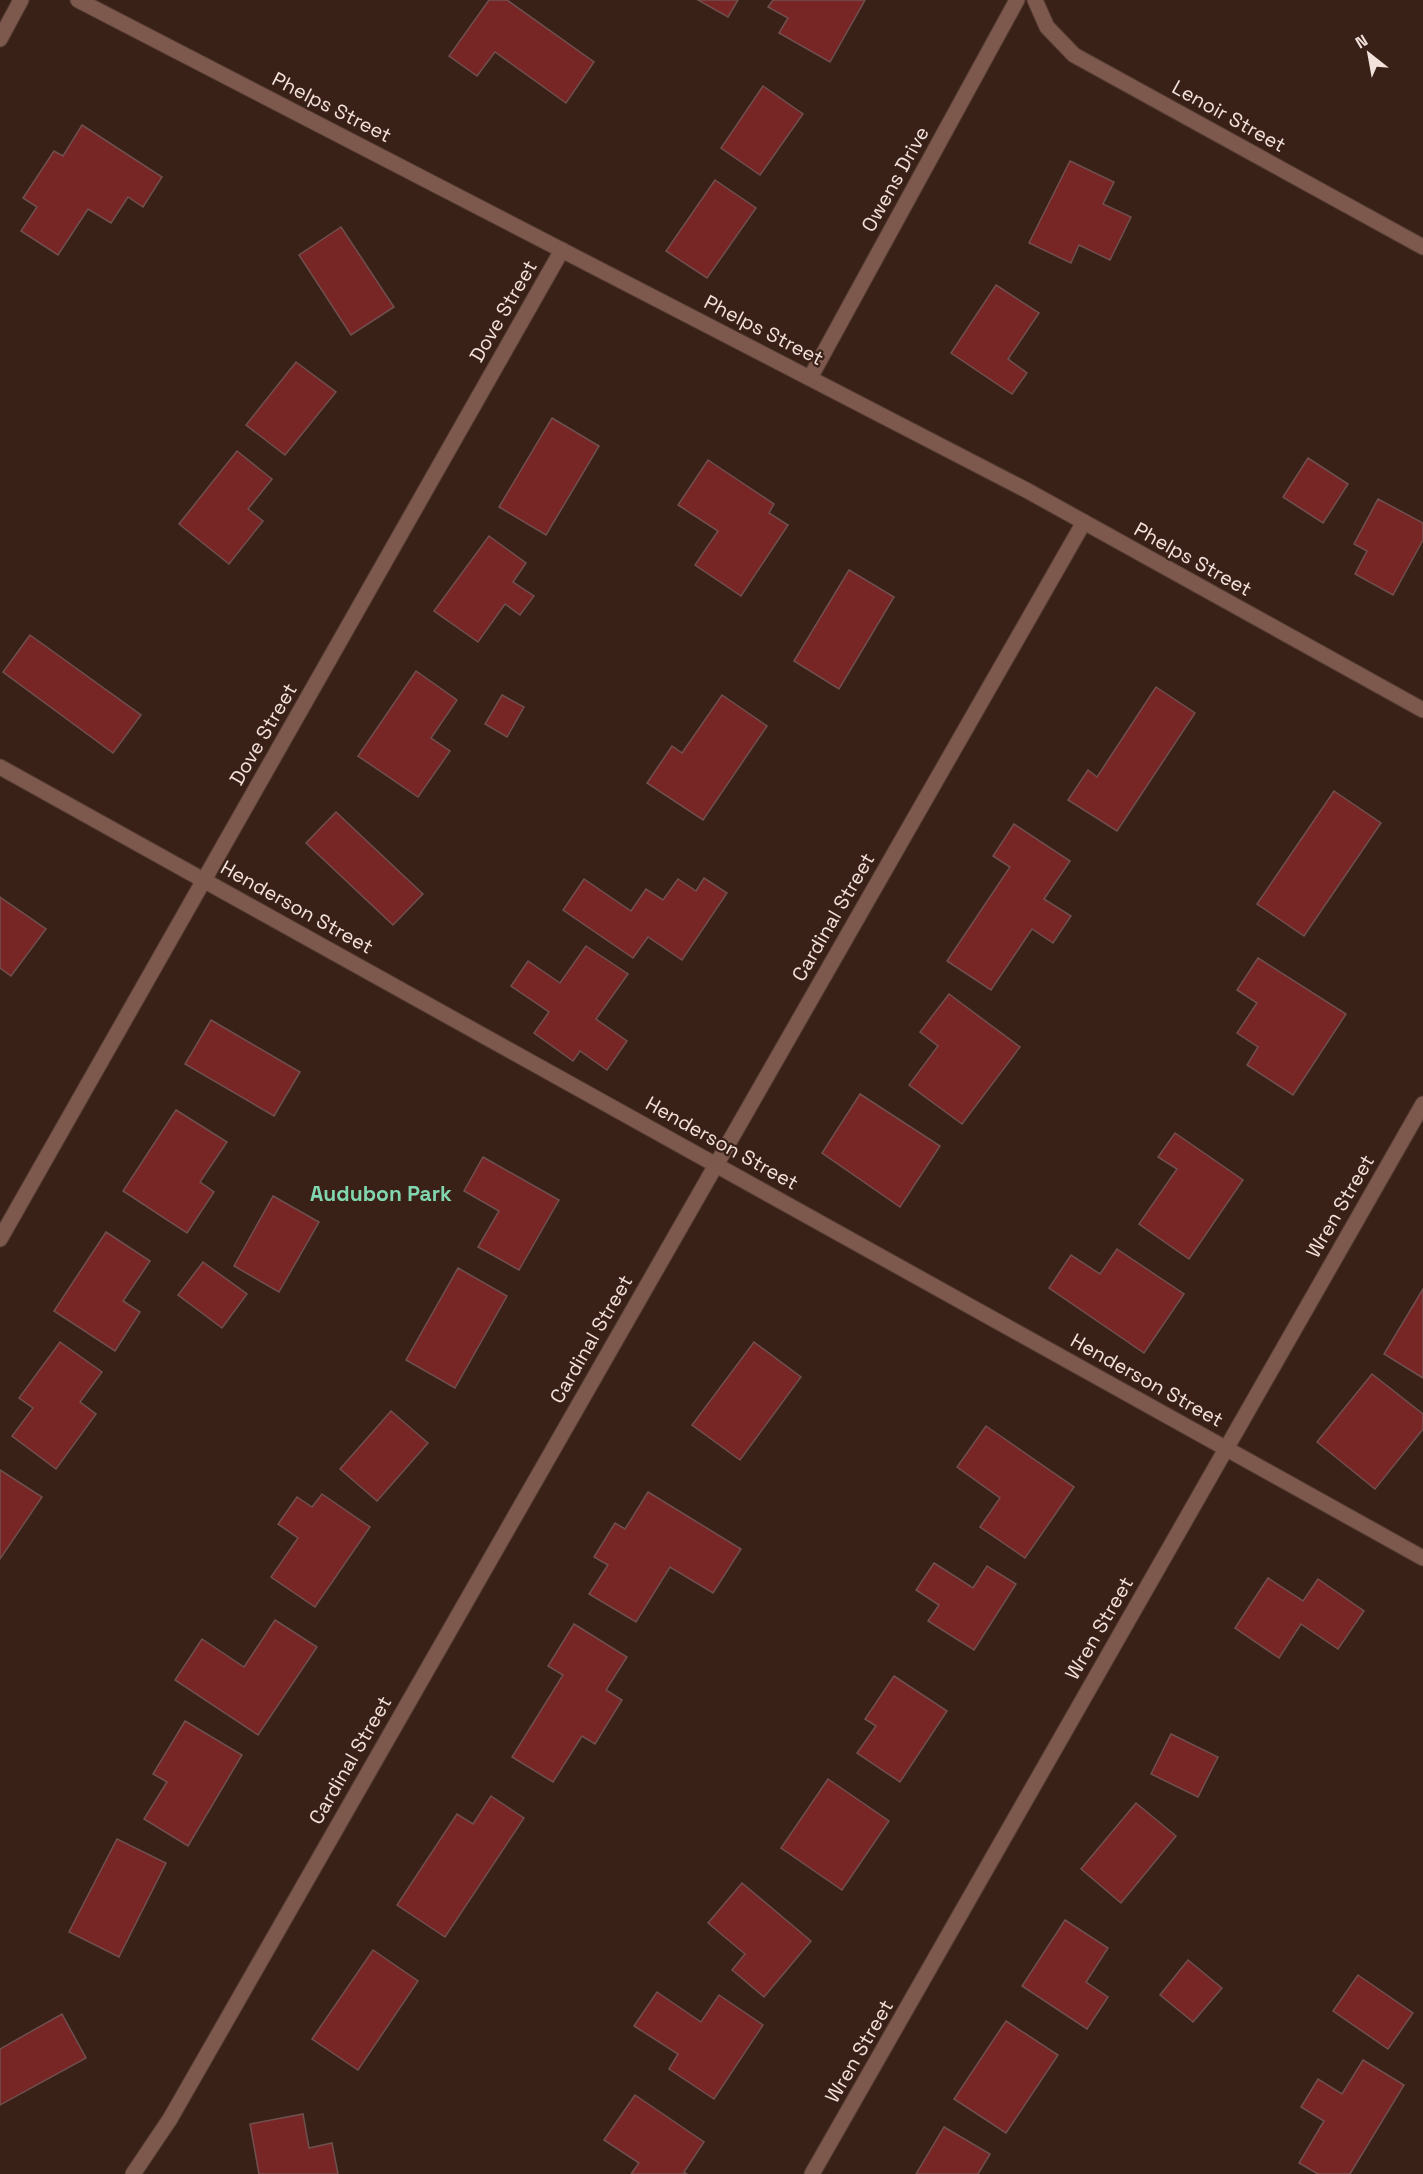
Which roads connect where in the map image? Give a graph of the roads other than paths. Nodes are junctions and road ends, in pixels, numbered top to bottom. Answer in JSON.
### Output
{"nodes":[{"id":1,"x":21,"y":0,"type":"edge"},
{"id":2,"x":78,"y":0,"type":"edge"},
{"id":3,"x":1017,"y":0,"type":"edge"},
{"id":4,"x":1035,"y":0,"type":"edge"},
{"id":5,"x":0,"y":39,"type":"edge"},
{"id":6,"x":1423,"y":247,"type":"edge"},
{"id":7,"x":562,"y":250,"type":"junction"},
{"id":8,"x":810,"y":378,"type":"junction"},
{"id":9,"x":1084,"y":522,"type":"junction"},
{"id":10,"x":1423,"y":710,"type":"edge"},
{"id":11,"x":0,"y":767,"type":"edge"},
{"id":12,"x":204,"y":879,"type":"junction"},
{"id":13,"x":1423,"y":1104,"type":"edge"},
{"id":14,"x":716,"y":1164,"type":"junction"},
{"id":15,"x":0,"y":1239,"type":"edge"},
{"id":16,"x":1226,"y":1448,"type":"junction"},
{"id":17,"x":1423,"y":1558,"type":"edge"},
{"id":18,"x":133,"y":2174,"type":"edge"},
{"id":19,"x":812,"y":2174,"type":"edge"}],
"edges":[{"from":1,"to":5,"type":"street"},
{"from":2,"to":7,"type":"street","name":"Phelps Street"},
{"from":3,"to":8,"type":"street","name":"Owens Drive"},
{"from":4,"to":6,"type":"street","name":"Lenoir Street"},
{"from":7,"to":8,"type":"street","name":"Phelps Street"},
{"from":7,"to":12,"type":"street","name":"Dove Street"},
{"from":8,"to":9,"type":"street","name":"Phelps Street"},
{"from":9,"to":10,"type":"street","name":"Phelps Street"},
{"from":9,"to":14,"type":"street","name":"Cardinal Street"},
{"from":11,"to":12,"type":"street","name":"Henderson Street"},
{"from":12,"to":14,"type":"street","name":"Henderson Street"},
{"from":12,"to":15,"type":"street","name":"Dove Street"},
{"from":13,"to":16,"type":"street","name":"Wren Street"},
{"from":14,"to":16,"type":"street","name":"Henderson Street"},
{"from":14,"to":18,"type":"street","name":"Cardinal Street"},
{"from":16,"to":17,"type":"street","name":"Henderson Street"},
{"from":16,"to":19,"type":"street","name":"Wren Street"}]}
